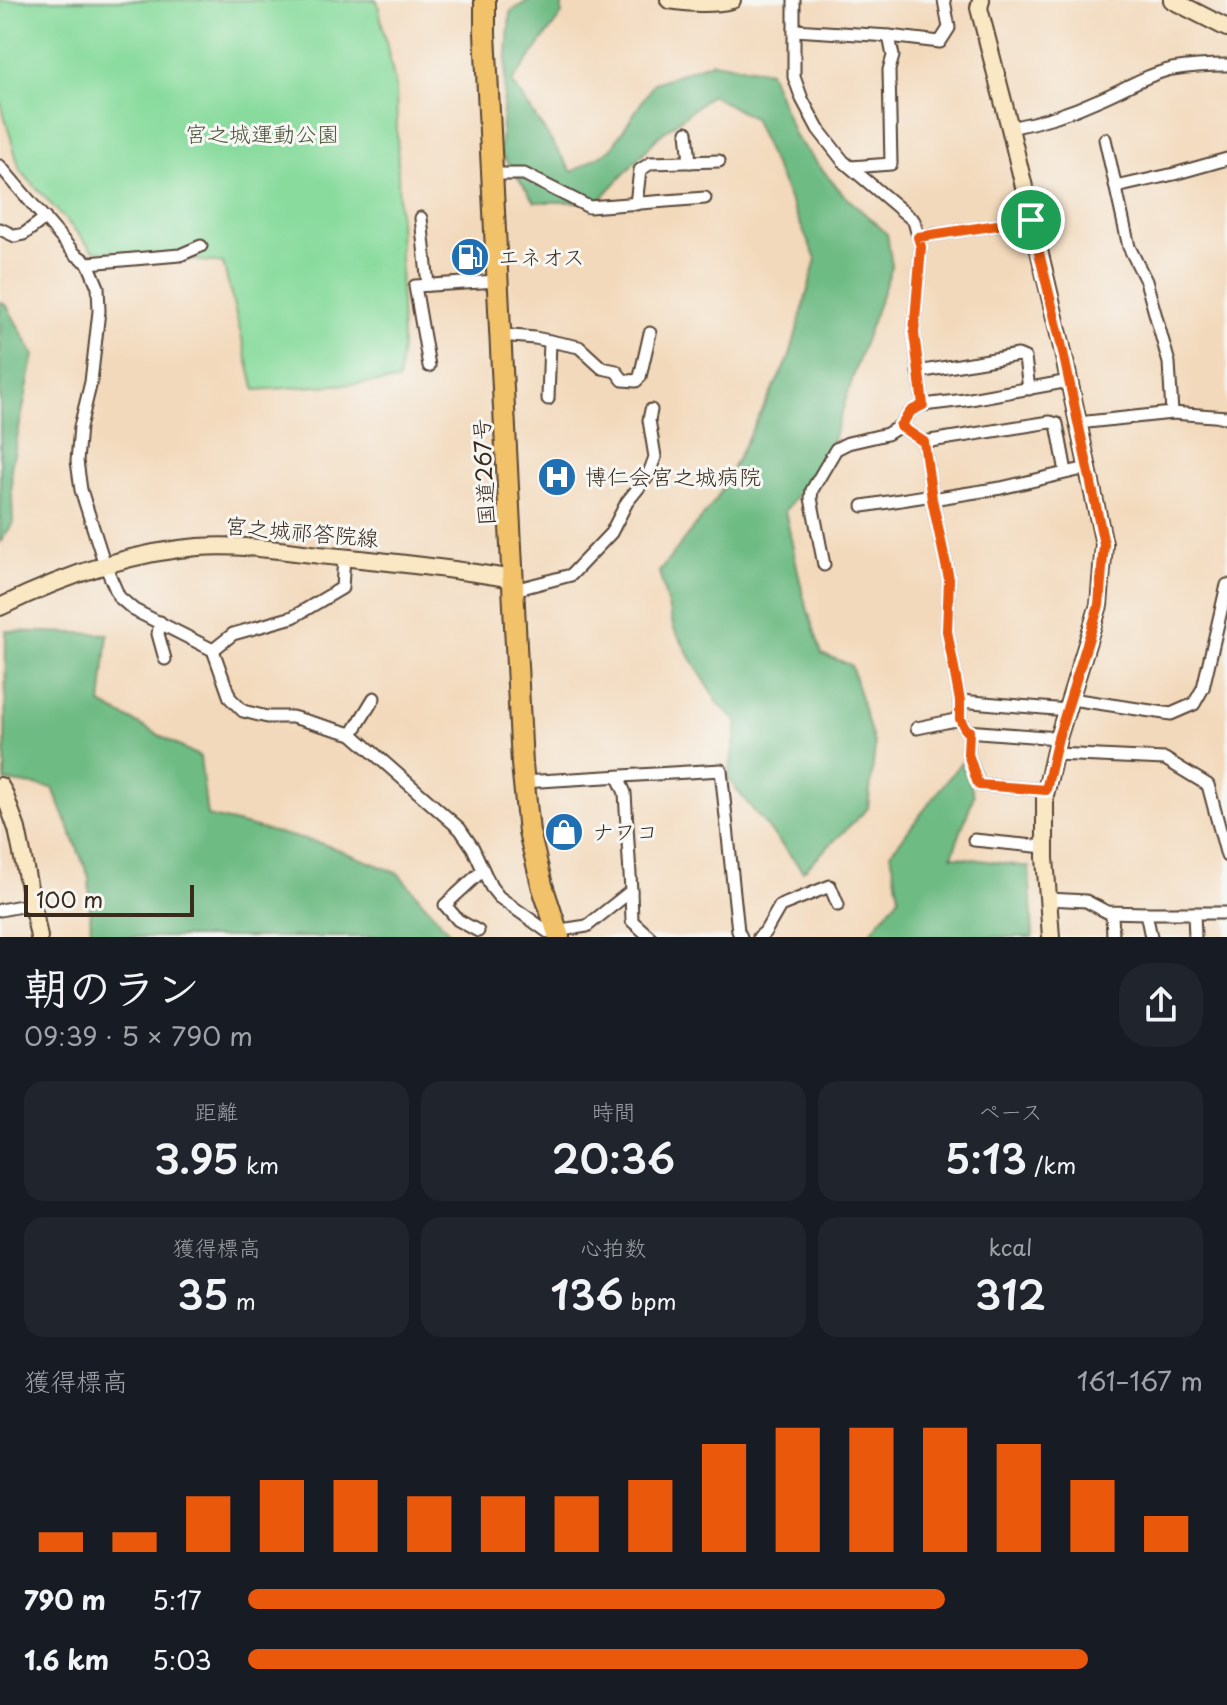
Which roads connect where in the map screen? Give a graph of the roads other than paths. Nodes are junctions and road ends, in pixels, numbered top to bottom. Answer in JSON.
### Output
{"nodes":[{"id":1,"x":485,"y":0,"type":"edge"},
{"id":2,"x":669,"y":0,"type":"edge"},
{"id":3,"x":732,"y":0,"type":"edge"},
{"id":4,"x":794,"y":0,"type":"edge"},
{"id":5,"x":944,"y":0,"type":"edge"},
{"id":6,"x":981,"y":0,"type":"edge"},
{"id":7,"x":1172,"y":0,"type":"edge"},
{"id":8,"x":1227,"y":28,"type":"edge"},
{"id":9,"x":794,"y":30,"type":"junction"},
{"id":10,"x":889,"y":36,"type":"junction"},
{"id":11,"x":1227,"y":65,"type":"edge"},
{"id":12,"x":1010,"y":128,"type":"junction"},
{"id":13,"x":687,"y":132,"type":"dead end"},
{"id":14,"x":1105,"y":139,"type":"dead end"},
{"id":15,"x":1227,"y":159,"type":"edge"},
{"id":16,"x":719,"y":161,"type":"dead end"},
{"id":17,"x":690,"y":162,"type":"junction"},
{"id":18,"x":0,"y":166,"type":"edge"},
{"id":19,"x":851,"y":167,"type":"junction"},
{"id":20,"x":492,"y":174,"type":"junction"},
{"id":21,"x":1116,"y":187,"type":"junction"},
{"id":22,"x":705,"y":198,"type":"dead end"},
{"id":23,"x":636,"y":204,"type":"junction"},
{"id":24,"x":45,"y":218,"type":"junction"},
{"id":25,"x":421,"y":218,"type":"dead end"},
{"id":26,"x":1031,"y":220,"type":"junction"},
{"id":27,"x":0,"y":229,"type":"edge"},
{"id":28,"x":918,"y":237,"type":"junction"},
{"id":29,"x":201,"y":246,"type":"dead end"},
{"id":30,"x":88,"y":263,"type":"junction"},
{"id":31,"x":498,"y":281,"type":"junction"},
{"id":32,"x":428,"y":285,"type":"junction"},
{"id":33,"x":650,"y":333,"type":"dead end"},
{"id":34,"x":501,"y":335,"type":"junction"},
{"id":35,"x":550,"y":341,"type":"junction"},
{"id":36,"x":429,"y":366,"type":"dead end"},
{"id":37,"x":918,"y":372,"type":"junction"},
{"id":38,"x":623,"y":380,"type":"junction"},
{"id":39,"x":1069,"y":381,"type":"junction"},
{"id":40,"x":1029,"y":389,"type":"junction"},
{"id":41,"x":622,"y":393,"type":"dead end"},
{"id":42,"x":548,"y":399,"type":"dead end"},
{"id":43,"x":923,"y":405,"type":"junction"},
{"id":44,"x":651,"y":410,"type":"dead end"},
{"id":45,"x":1172,"y":413,"type":"junction"},
{"id":46,"x":1227,"y":417,"type":"edge"},
{"id":47,"x":1078,"y":423,"type":"junction"},
{"id":48,"x":900,"y":426,"type":"junction"},
{"id":49,"x":924,"y":442,"type":"junction"},
{"id":50,"x":1087,"y":468,"type":"junction"},
{"id":51,"x":1066,"y":472,"type":"junction"},
{"id":52,"x":932,"y":497,"type":"junction"},
{"id":53,"x":863,"y":506,"type":"dead end"},
{"id":54,"x":344,"y":557,"type":"junction"},
{"id":55,"x":105,"y":565,"type":"junction"},
{"id":56,"x":824,"y":565,"type":"dead end"},
{"id":57,"x":513,"y":585,"type":"junction"},
{"id":58,"x":1227,"y":585,"type":"edge"},
{"id":59,"x":0,"y":607,"type":"edge"},
{"id":60,"x":160,"y":622,"type":"junction"},
{"id":61,"x":213,"y":650,"type":"junction"},
{"id":62,"x":165,"y":659,"type":"dead end"},
{"id":63,"x":374,"y":698,"type":"dead end"},
{"id":64,"x":960,"y":701,"type":"junction"},
{"id":65,"x":1069,"y":704,"type":"junction"},
{"id":66,"x":960,"y":719,"type":"junction"},
{"id":67,"x":917,"y":728,"type":"dead end"},
{"id":68,"x":969,"y":731,"type":"junction"},
{"id":69,"x":352,"y":734,"type":"junction"},
{"id":70,"x":1056,"y":746,"type":"junction"},
{"id":71,"x":618,"y":777,"type":"junction"},
{"id":72,"x":523,"y":782,"type":"junction"},
{"id":73,"x":0,"y":786,"type":"edge"},
{"id":74,"x":1046,"y":790,"type":"junction"},
{"id":75,"x":974,"y":840,"type":"dead end"},
{"id":76,"x":1045,"y":847,"type":"junction"},
{"id":77,"x":1227,"y":856,"type":"edge"},
{"id":78,"x":483,"y":870,"type":"junction"},
{"id":79,"x":631,"y":891,"type":"junction"},
{"id":80,"x":1049,"y":899,"type":"junction"},
{"id":81,"x":32,"y":904,"type":"junction"},
{"id":82,"x":838,"y":905,"type":"dead end"},
{"id":83,"x":0,"y":910,"type":"edge"},
{"id":84,"x":1112,"y":913,"type":"junction"},
{"id":85,"x":1146,"y":913,"type":"junction"},
{"id":86,"x":1194,"y":913,"type":"junction"},
{"id":87,"x":1227,"y":913,"type":"edge"},
{"id":88,"x":478,"y":931,"type":"dead end"},
{"id":89,"x":558,"y":934,"type":"edge"},
{"id":90,"x":39,"y":937,"type":"edge"},
{"id":91,"x":650,"y":937,"type":"edge"},
{"id":92,"x":741,"y":937,"type":"edge"},
{"id":93,"x":759,"y":937,"type":"edge"},
{"id":94,"x":1051,"y":937,"type":"edge"},
{"id":95,"x":1113,"y":937,"type":"edge"},
{"id":96,"x":1151,"y":937,"type":"edge"},
{"id":97,"x":1195,"y":937,"type":"edge"}],
"edges":[{"from":1,"to":20,"type":"highway","name":"国道267号"},
{"from":2,"to":3,"type":"street"},
{"from":4,"to":9,"type":"street"},
{"from":5,"to":10,"type":"street"},
{"from":6,"to":12,"type":"street"},
{"from":7,"to":8,"type":"street"},
{"from":9,"to":10,"type":"street"},
{"from":9,"to":19,"type":"street"},
{"from":10,"to":19,"type":"street"},
{"from":11,"to":12,"type":"street"},
{"from":12,"to":26,"type":"street"},
{"from":13,"to":17,"type":"street"},
{"from":14,"to":21,"type":"street"},
{"from":15,"to":21,"type":"street"},
{"from":16,"to":17,"type":"street"},
{"from":17,"to":23,"type":"street"},
{"from":18,"to":24,"type":"street"},
{"from":19,"to":28,"type":"street"},
{"from":20,"to":23,"type":"street"},
{"from":20,"to":31,"type":"highway","name":"国道267号"},
{"from":21,"to":45,"type":"street"},
{"from":22,"to":23,"type":"street"},
{"from":24,"to":27,"type":"street"},
{"from":24,"to":30,"type":"street"},
{"from":25,"to":32,"type":"street"},
{"from":26,"to":28,"type":"street"},
{"from":26,"to":39,"type":"street"},
{"from":28,"to":37,"type":"street"},
{"from":29,"to":30,"type":"street"},
{"from":30,"to":55,"type":"street"},
{"from":31,"to":32,"type":"street"},
{"from":31,"to":34,"type":"highway","name":"国道267号"},
{"from":32,"to":36,"type":"street"},
{"from":33,"to":38,"type":"street"},
{"from":34,"to":35,"type":"street"},
{"from":34,"to":57,"type":"highway","name":"国道267号"},
{"from":35,"to":38,"type":"street"},
{"from":35,"to":42,"type":"street"},
{"from":37,"to":40,"type":"street"},
{"from":37,"to":43,"type":"street"},
{"from":38,"to":41,"type":"street"},
{"from":39,"to":40,"type":"street"},
{"from":39,"to":47,"type":"street"},
{"from":40,"to":43,"type":"street"},
{"from":43,"to":48,"type":"street"},
{"from":44,"to":57,"type":"street"},
{"from":45,"to":46,"type":"street"},
{"from":45,"to":47,"type":"street"},
{"from":47,"to":50,"type":"street"},
{"from":48,"to":49,"type":"street"},
{"from":48,"to":56,"type":"street"},
{"from":49,"to":51,"type":"street"},
{"from":49,"to":52,"type":"street"},
{"from":50,"to":51,"type":"street"},
{"from":50,"to":65,"type":"street"},
{"from":51,"to":52,"type":"street"},
{"from":52,"to":53,"type":"street"},
{"from":52,"to":64,"type":"street"},
{"from":54,"to":55,"type":"street","name":"宮之城祁答院線"},
{"from":54,"to":57,"type":"street","name":"宮之城祁答院線"},
{"from":54,"to":61,"type":"street"},
{"from":55,"to":59,"type":"street","name":"宮之城祁答院線"},
{"from":55,"to":60,"type":"street"},
{"from":57,"to":72,"type":"highway","name":"国道267号"},
{"from":58,"to":65,"type":"street"},
{"from":60,"to":61,"type":"street"},
{"from":60,"to":62,"type":"street"},
{"from":61,"to":69,"type":"street"},
{"from":63,"to":69,"type":"street"},
{"from":64,"to":65,"type":"street"},
{"from":64,"to":66,"type":"street"},
{"from":65,"to":70,"type":"street"},
{"from":66,"to":67,"type":"street"},
{"from":66,"to":68,"type":"street"},
{"from":68,"to":70,"type":"street"},
{"from":68,"to":74,"type":"street"},
{"from":69,"to":78,"type":"street"},
{"from":70,"to":74,"type":"street"},
{"from":70,"to":77,"type":"street"},
{"from":71,"to":72,"type":"street"},
{"from":71,"to":79,"type":"street"},
{"from":71,"to":92,"type":"street"},
{"from":72,"to":89,"type":"highway","name":"国道267号"},
{"from":73,"to":81,"type":"street"},
{"from":74,"to":76,"type":"street"},
{"from":75,"to":76,"type":"street"},
{"from":76,"to":80,"type":"street"},
{"from":78,"to":88,"type":"street"},
{"from":78,"to":89,"type":"street"},
{"from":79,"to":89,"type":"street"},
{"from":79,"to":91,"type":"street"},
{"from":80,"to":84,"type":"street"},
{"from":80,"to":94,"type":"street"},
{"from":81,"to":83,"type":"street"},
{"from":81,"to":90,"type":"street"},
{"from":82,"to":93,"type":"street"},
{"from":84,"to":85,"type":"street"},
{"from":84,"to":95,"type":"street"},
{"from":85,"to":86,"type":"street"},
{"from":85,"to":96,"type":"street"},
{"from":86,"to":87,"type":"street"},
{"from":86,"to":97,"type":"street"}]}
